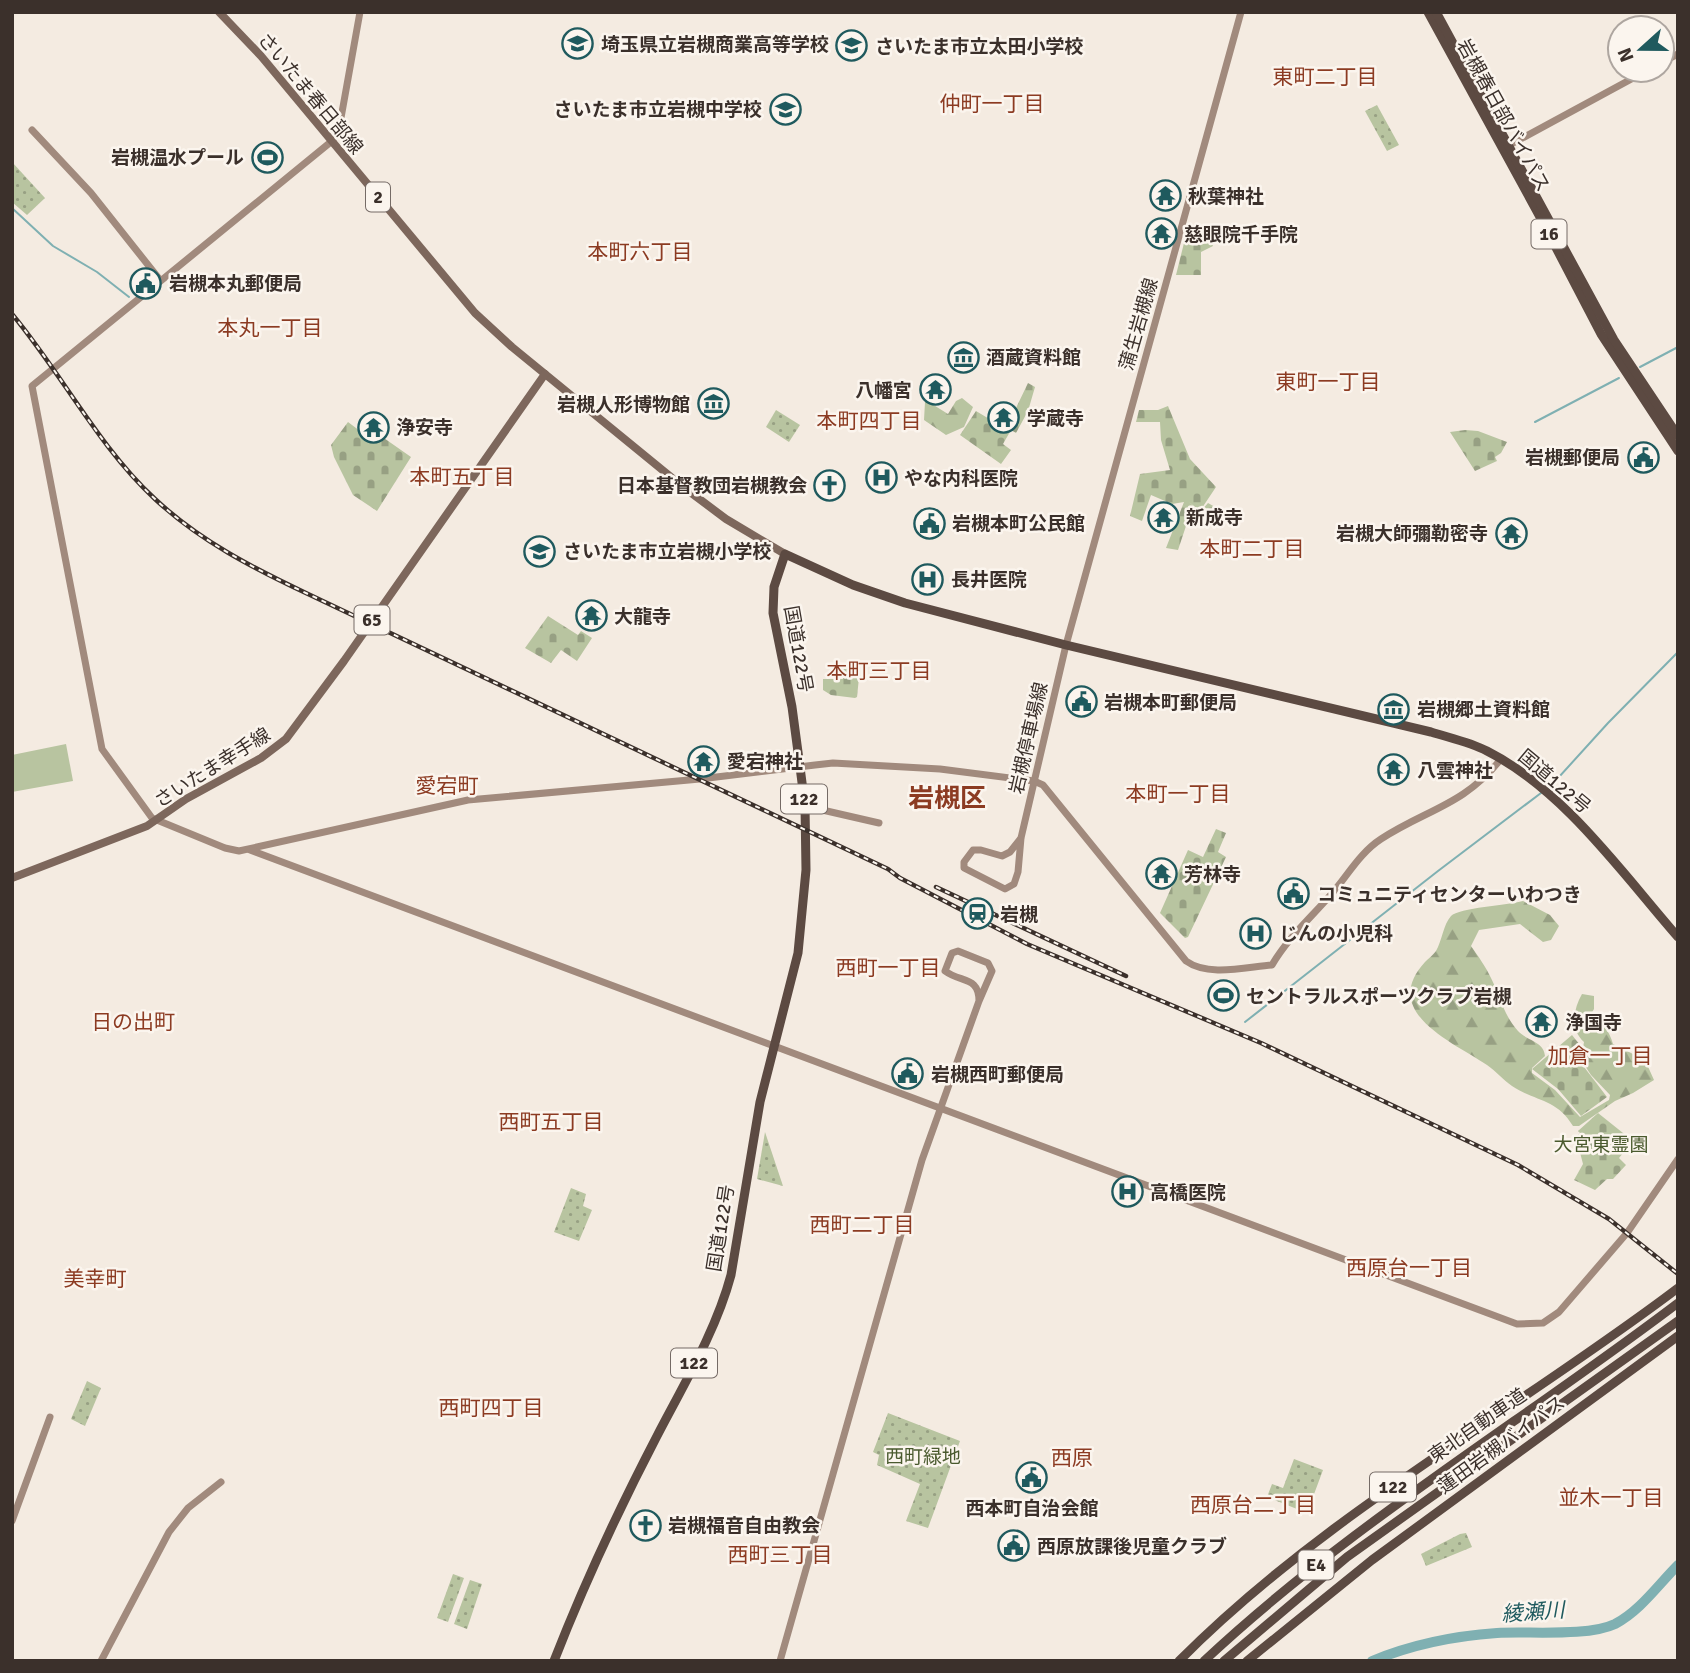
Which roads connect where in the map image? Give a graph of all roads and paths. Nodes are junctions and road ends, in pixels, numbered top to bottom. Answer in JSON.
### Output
{"nodes":[{"id":1,"x":219,"y":12,"type":"edge"},
{"id":2,"x":360,"y":12,"type":"edge"},
{"id":3,"x":1241,"y":12,"type":"edge"},
{"id":4,"x":1427,"y":12,"type":"edge"},
{"id":5,"x":1436,"y":12,"type":"edge"},
{"id":6,"x":1622,"y":84,"type":"edge"},
{"id":7,"x":32,"y":130,"type":"dead end"},
{"id":8,"x":332,"y":141,"type":"junction"},
{"id":9,"x":1506,"y":147,"type":"junction"},
{"id":10,"x":160,"y":280,"type":"junction"},
{"id":11,"x":545,"y":374,"type":"junction"},
{"id":12,"x":1678,"y":436,"type":"edge"},
{"id":13,"x":1678,"y":451,"type":"edge"},
{"id":14,"x":785,"y":554,"type":"junction"},
{"id":15,"x":1066,"y":645,"type":"junction"},
{"id":16,"x":1501,"y":759,"type":"junction"},
{"id":17,"x":800,"y":768,"type":"junction"},
{"id":18,"x":1034,"y":781,"type":"junction"},
{"id":19,"x":805,"y":806,"type":"junction"},
{"id":20,"x":156,"y":820,"type":"junction"},
{"id":21,"x":879,"y":823,"type":"dead end"},
{"id":22,"x":1021,"y":838,"type":"junction"},
{"id":23,"x":249,"y":850,"type":"junction"},
{"id":24,"x":12,"y":878,"type":"edge"},
{"id":25,"x":1678,"y":937,"type":"edge"},
{"id":26,"x":988,"y":981,"type":"junction"},
{"id":27,"x":975,"y":984,"type":"junction"},
{"id":28,"x":979,"y":1001,"type":"junction"},
{"id":29,"x":774,"y":1045,"type":"junction"},
{"id":30,"x":939,"y":1107,"type":"junction"},
{"id":31,"x":1678,"y":1159,"type":"edge"},
{"id":32,"x":1678,"y":1288,"type":"edge"},
{"id":33,"x":1678,"y":1304,"type":"edge"},
{"id":34,"x":1678,"y":1321,"type":"edge"},
{"id":35,"x":1678,"y":1336,"type":"edge"},
{"id":36,"x":50,"y":1417,"type":"dead end"},
{"id":37,"x":221,"y":1482,"type":"dead end"},
{"id":38,"x":12,"y":1521,"type":"edge"},
{"id":39,"x":101,"y":1661,"type":"edge"},
{"id":40,"x":554,"y":1661,"type":"edge"},
{"id":41,"x":780,"y":1661,"type":"edge"},
{"id":42,"x":1179,"y":1661,"type":"edge"},
{"id":43,"x":1204,"y":1661,"type":"edge"},
{"id":44,"x":1224,"y":1661,"type":"edge"},
{"id":45,"x":1247,"y":1661,"type":"edge"}],
"edges":[{"from":1,"to":8,"type":"main road","name":"さいたま春日部線","number":"2"},
{"from":2,"to":8,"type":"street"},
{"from":3,"to":15,"type":"street","name":"蒲生岩槻線"},
{"from":4,"to":9,"type":"highway","name":"岩槻春日部バイパス","number":"16"},
{"from":5,"to":9,"type":"highway","name":"岩槻春日部バイパス","number":"16"},
{"from":6,"to":9,"type":"street"},
{"from":7,"to":10,"type":"street"},
{"from":8,"to":10,"type":"street"},
{"from":8,"to":11,"type":"main road","name":"さいたま春日部線","number":"2"},
{"from":9,"to":12,"type":"highway","name":"岩槻春日部バイパス","number":"16"},
{"from":9,"to":13,"type":"highway","name":"岩槻春日部バイパス","number":"16"},
{"from":10,"to":20,"type":"street"},
{"from":11,"to":14,"type":"main road","name":"さいたま春日部線","number":"2"},
{"from":11,"to":20,"type":"main road","name":"さいたま幸手線","number":"65"},
{"from":14,"to":15,"type":"highway","name":"国道122号"},
{"from":14,"to":17,"type":"highway","name":"国道122号","number":"122"},
{"from":15,"to":16,"type":"highway","name":"国道122号"},
{"from":15,"to":18,"type":"street","name":"岩槻停車場線"},
{"from":16,"to":18,"type":"street"},
{"from":16,"to":25,"type":"highway","name":"国道122号"},
{"from":17,"to":18,"type":"street"},
{"from":17,"to":19,"type":"highway","name":"国道122号","number":"122"},
{"from":17,"to":23,"type":"street"},
{"from":18,"to":22,"type":"street","name":"岩槻停車場線"},
{"from":19,"to":21,"type":"street"},
{"from":19,"to":29,"type":"highway","name":"国道122号","number":"122"},
{"from":20,"to":23,"type":"street"},
{"from":20,"to":24,"type":"main road","name":"さいたま幸手線","number":"65"},
{"from":22,"to":22,"type":"street","name":"岩槻停車場線"},
{"from":23,"to":29,"type":"street"},
{"from":26,"to":27,"type":"street"},
{"from":26,"to":27,"type":"street"},
{"from":26,"to":28,"type":"street"},
{"from":27,"to":28,"type":"street"},
{"from":28,"to":30,"type":"street"},
{"from":29,"to":30,"type":"street"},
{"from":29,"to":40,"type":"highway","name":"国道122号","number":"122"},
{"from":30,"to":31,"type":"street"},
{"from":30,"to":41,"type":"street"},
{"from":32,"to":42,"type":"highway","name":"蓮田岩槻バイパス","number":"122"},
{"from":33,"to":43,"type":"highway","name":"東北自動車道","number":"E4"},
{"from":34,"to":44,"type":"highway","name":"東北自動車道","number":"E4"},
{"from":35,"to":45,"type":"highway","name":"蓮田岩槻バイパス","number":"122"},
{"from":36,"to":38,"type":"street"},
{"from":37,"to":39,"type":"street"}]}
